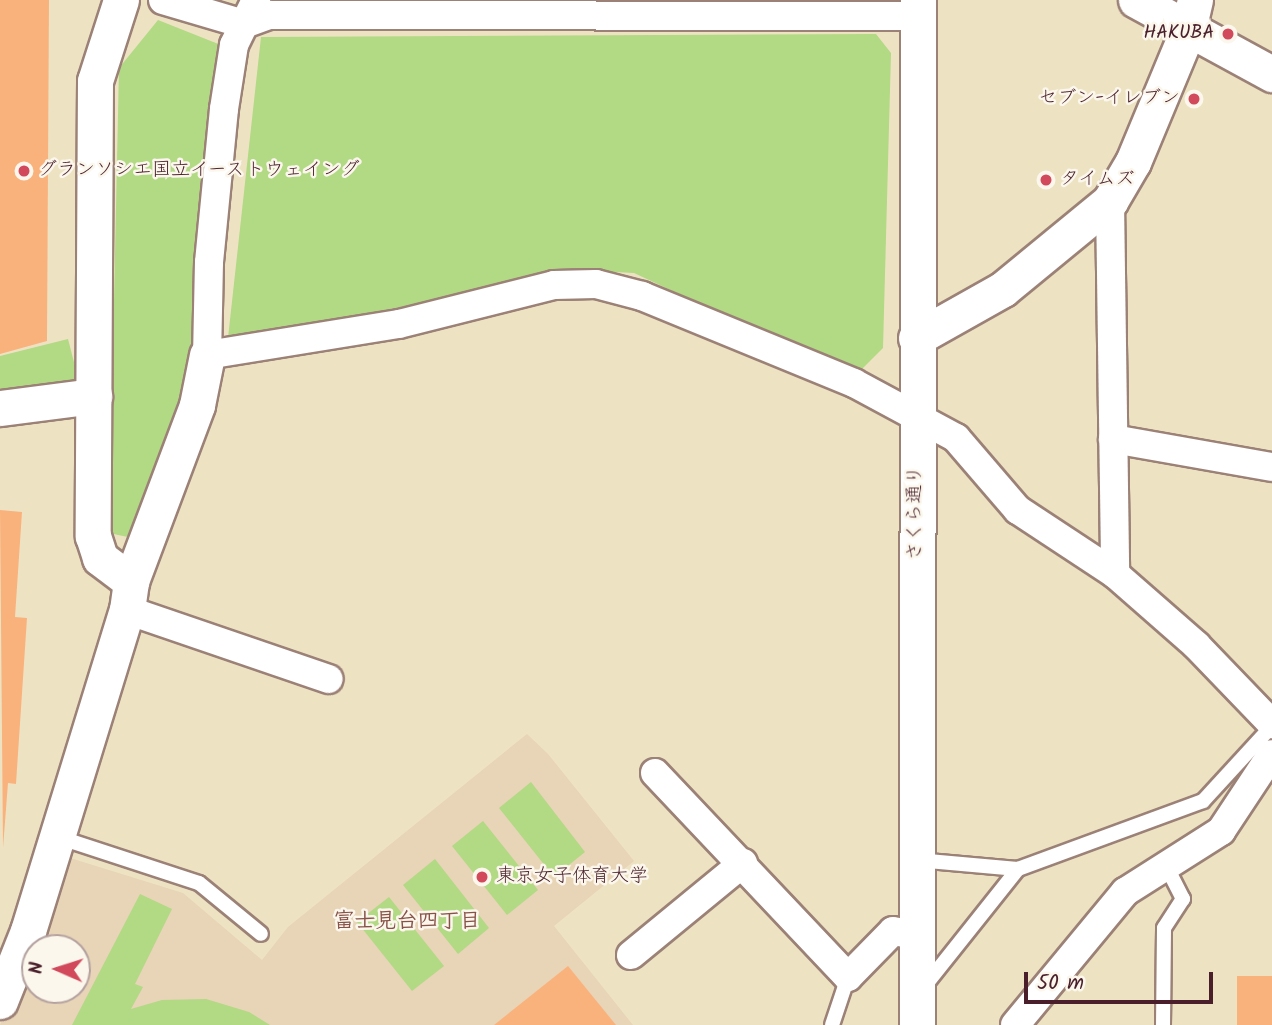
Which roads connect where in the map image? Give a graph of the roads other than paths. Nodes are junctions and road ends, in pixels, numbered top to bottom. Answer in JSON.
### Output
{"nodes":[{"id":1,"x":121,"y":0,"type":"edge"},
{"id":2,"x":163,"y":0,"type":"edge"},
{"id":3,"x":1136,"y":0,"type":"edge"},
{"id":4,"x":465,"y":7,"type":"edge"},
{"id":5,"x":653,"y":8,"type":"edge"},
{"id":6,"x":918,"y":8,"type":"edge"},
{"id":7,"x":250,"y":12,"type":"edge"},
{"id":8,"x":1192,"y":15,"type":"edge"},
{"id":9,"x":1272,"y":74,"type":"edge"},
{"id":10,"x":1110,"y":201,"type":"junction"},
{"id":11,"x":916,"y":338,"type":"junction"},
{"id":12,"x":207,"y":355,"type":"junction"},
{"id":13,"x":93,"y":396,"type":"junction"},
{"id":14,"x":0,"y":408,"type":"edge"},
{"id":15,"x":916,"y":414,"type":"junction"},
{"id":16,"x":1114,"y":439,"type":"junction"},
{"id":17,"x":1272,"y":467,"type":"edge"},
{"id":18,"x":1115,"y":575,"type":"junction"},
{"id":19,"x":129,"y":596,"type":"junction"},
{"id":20,"x":329,"y":679,"type":"dead end"},
{"id":21,"x":1270,"y":719,"type":"edge"},
{"id":22,"x":1272,"y":754,"type":"edge"},
{"id":23,"x":654,"y":773,"type":"dead end"},
{"id":24,"x":57,"y":836,"type":"junction"},
{"id":25,"x":916,"y":860,"type":"junction"},
{"id":26,"x":743,"y":863,"type":"junction"},
{"id":27,"x":1166,"y":866,"type":"junction"},
{"id":28,"x":1018,"y":869,"type":"junction"},
{"id":29,"x":261,"y":933,"type":"dead end"},
{"id":30,"x":916,"y":935,"type":"junction"},
{"id":31,"x":631,"y":955,"type":"dead end"},
{"id":32,"x":848,"y":976,"type":"junction"},
{"id":33,"x":0,"y":1001,"type":"edge"},
{"id":34,"x":917,"y":1010,"type":"edge"},
{"id":35,"x":832,"y":1025,"type":"edge"},
{"id":36,"x":1015,"y":1025,"type":"edge"},
{"id":37,"x":1163,"y":1025,"type":"edge"}],
"edges":[{"from":1,"to":13,"type":"street"},
{"from":2,"to":7,"type":"street"},
{"from":3,"to":8,"type":"street"},
{"from":4,"to":5,"type":"street"},
{"from":4,"to":7,"type":"street"},
{"from":5,"to":6,"type":"street"},
{"from":6,"to":11,"type":"street","name":"さくら通り"},
{"from":7,"to":12,"type":"street"},
{"from":8,"to":9,"type":"street"},
{"from":8,"to":10,"type":"street"},
{"from":10,"to":11,"type":"street"},
{"from":10,"to":16,"type":"street"},
{"from":11,"to":15,"type":"street","name":"さくら通り"},
{"from":12,"to":15,"type":"street"},
{"from":12,"to":19,"type":"street"},
{"from":13,"to":14,"type":"street"},
{"from":13,"to":19,"type":"street"},
{"from":15,"to":18,"type":"street"},
{"from":15,"to":25,"type":"street","name":"さくら通り"},
{"from":16,"to":17,"type":"street"},
{"from":16,"to":18,"type":"street"},
{"from":18,"to":21,"type":"street"},
{"from":19,"to":20,"type":"street"},
{"from":19,"to":24,"type":"street"},
{"from":21,"to":28,"type":"lane"},
{"from":22,"to":27,"type":"street"},
{"from":23,"to":26,"type":"street"},
{"from":24,"to":29,"type":"lane"},
{"from":24,"to":33,"type":"street"},
{"from":25,"to":28,"type":"lane"},
{"from":25,"to":30,"type":"street","name":"さくら通り"},
{"from":26,"to":31,"type":"street"},
{"from":26,"to":32,"type":"street"},
{"from":27,"to":36,"type":"street"},
{"from":27,"to":37,"type":"lane"},
{"from":28,"to":34,"type":"lane"},
{"from":30,"to":32,"type":"street"},
{"from":30,"to":34,"type":"street","name":"さくら通り"},
{"from":32,"to":35,"type":"lane"}]}
